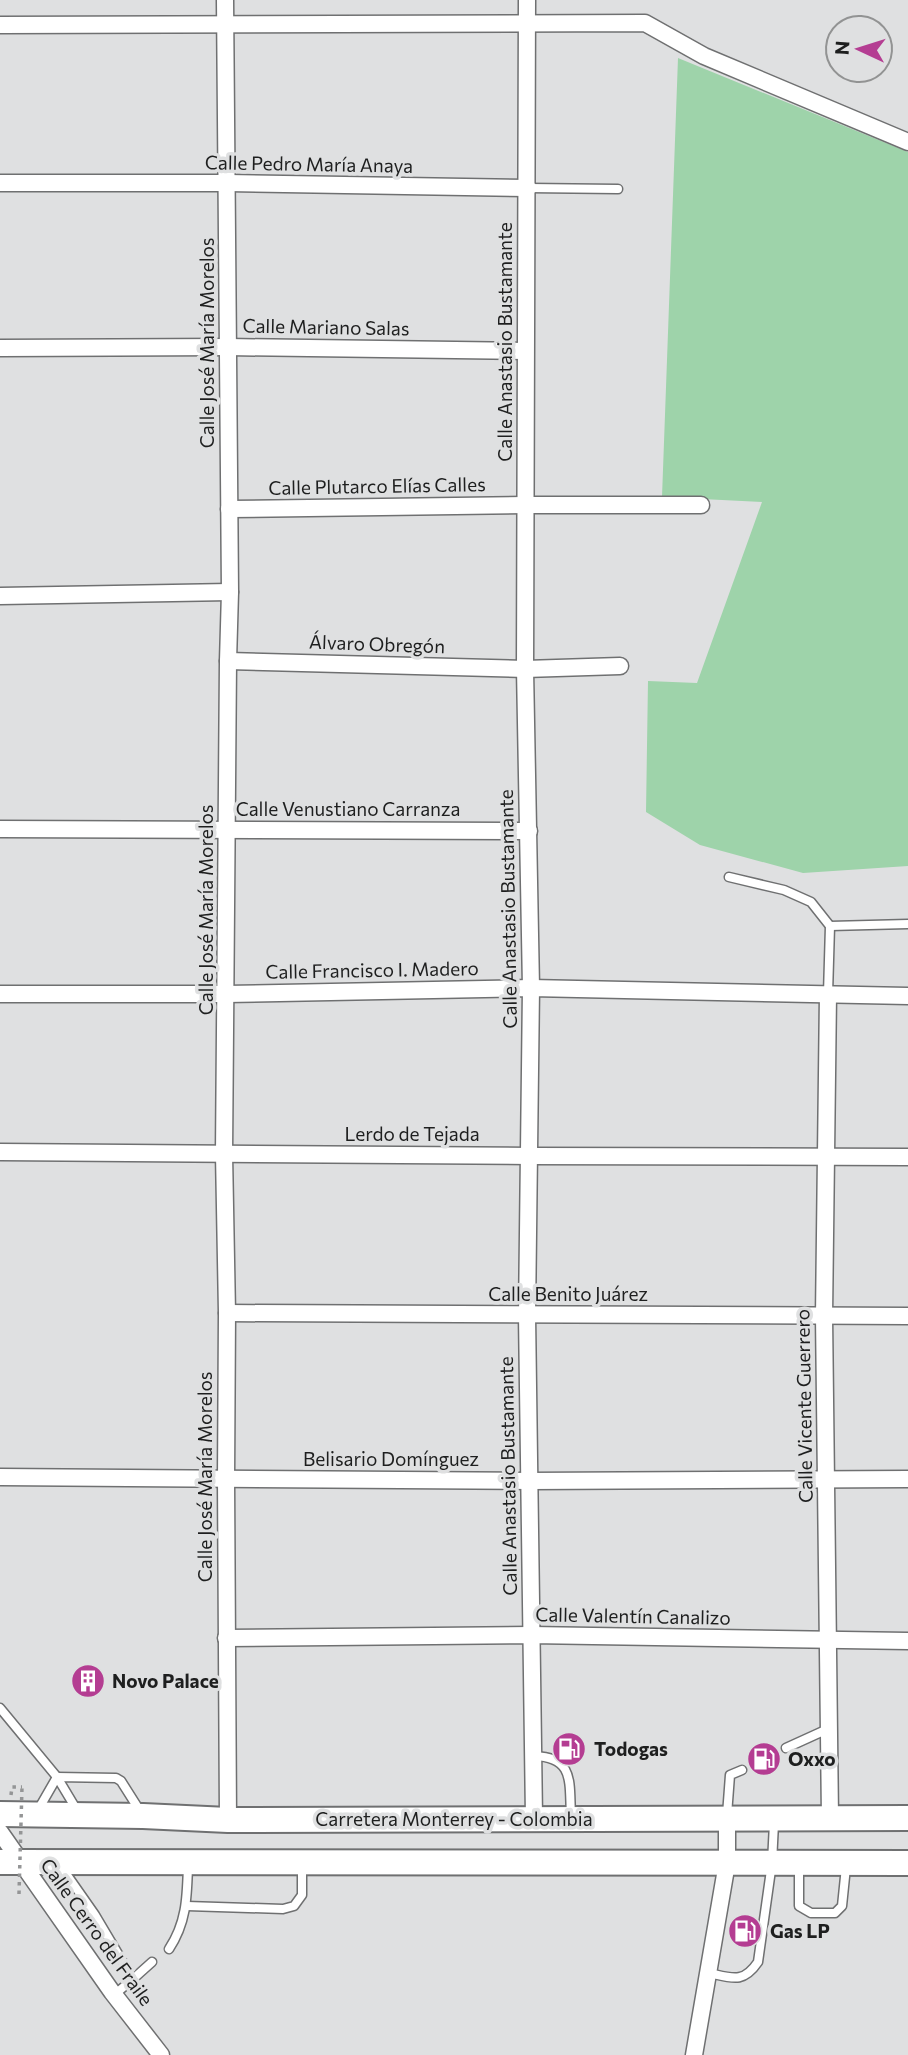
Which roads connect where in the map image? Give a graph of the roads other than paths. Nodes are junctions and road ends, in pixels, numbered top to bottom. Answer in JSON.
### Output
{"nodes":[{"id":1,"x":225,"y":0,"type":"edge"},
{"id":2,"x":527,"y":0,"type":"edge"},
{"id":3,"x":527,"y":22,"type":"junction"},
{"id":4,"x":225,"y":24,"type":"junction"},
{"id":5,"x":0,"y":25,"type":"edge"},
{"id":6,"x":908,"y":142,"type":"edge"},
{"id":7,"x":0,"y":183,"type":"edge"},
{"id":8,"x":228,"y":183,"type":"junction"},
{"id":9,"x":527,"y":188,"type":"junction"},
{"id":10,"x":618,"y":189,"type":"dead end"},
{"id":11,"x":228,"y":346,"type":"junction"},
{"id":12,"x":0,"y":348,"type":"edge"},
{"id":13,"x":525,"y":351,"type":"junction"},
{"id":14,"x":525,"y":505,"type":"junction"},
{"id":15,"x":701,"y":505,"type":"dead end"},
{"id":16,"x":229,"y":509,"type":"junction"},
{"id":17,"x":230,"y":592,"type":"junction"},
{"id":18,"x":0,"y":596,"type":"edge"},
{"id":19,"x":228,"y":661,"type":"junction"},
{"id":20,"x":620,"y":666,"type":"dead end"},
{"id":21,"x":525,"y":669,"type":"junction"},
{"id":22,"x":0,"y":829,"type":"edge"},
{"id":23,"x":228,"y":829,"type":"junction"},
{"id":24,"x":529,"y":831,"type":"junction"},
{"id":25,"x":729,"y":877,"type":"dead end"},
{"id":26,"x":908,"y":924,"type":"edge"},
{"id":27,"x":830,"y":926,"type":"junction"},
{"id":28,"x":531,"y":988,"type":"junction"},
{"id":29,"x":226,"y":994,"type":"junction"},
{"id":30,"x":828,"y":994,"type":"junction"},
{"id":31,"x":0,"y":995,"type":"edge"},
{"id":32,"x":908,"y":996,"type":"edge"},
{"id":33,"x":0,"y":1152,"type":"edge"},
{"id":34,"x":224,"y":1154,"type":"junction"},
{"id":35,"x":530,"y":1156,"type":"junction"},
{"id":36,"x":824,"y":1157,"type":"junction"},
{"id":37,"x":908,"y":1157,"type":"edge"},
{"id":38,"x":227,"y":1313,"type":"junction"},
{"id":39,"x":527,"y":1315,"type":"junction"},
{"id":40,"x":824,"y":1316,"type":"junction"},
{"id":41,"x":908,"y":1316,"type":"edge"},
{"id":42,"x":0,"y":1477,"type":"edge"},
{"id":43,"x":226,"y":1479,"type":"junction"},
{"id":44,"x":908,"y":1479,"type":"edge"},
{"id":45,"x":826,"y":1480,"type":"junction"},
{"id":46,"x":529,"y":1481,"type":"junction"},
{"id":47,"x":531,"y":1635,"type":"junction"},
{"id":48,"x":226,"y":1638,"type":"junction"},
{"id":49,"x":828,"y":1640,"type":"junction"},
{"id":50,"x":908,"y":1641,"type":"edge"},
{"id":51,"x":0,"y":1708,"type":"edge"},
{"id":52,"x":830,"y":1728,"type":"junction"},
{"id":53,"x":786,"y":1748,"type":"dead end"},
{"id":54,"x":534,"y":1756,"type":"junction"},
{"id":55,"x":742,"y":1770,"type":"dead end"},
{"id":56,"x":57,"y":1777,"type":"junction"},
{"id":57,"x":0,"y":1814,"type":"edge"},
{"id":58,"x":35,"y":1814,"type":"junction"},
{"id":59,"x":79,"y":1815,"type":"junction"},
{"id":60,"x":143,"y":1816,"type":"junction"},
{"id":61,"x":534,"y":1818,"type":"junction"},
{"id":62,"x":571,"y":1818,"type":"junction"},
{"id":63,"x":727,"y":1818,"type":"junction"},
{"id":64,"x":774,"y":1818,"type":"junction"},
{"id":65,"x":830,"y":1818,"type":"junction"},
{"id":66,"x":908,"y":1818,"type":"edge"},
{"id":67,"x":228,"y":1820,"type":"junction"},
{"id":68,"x":0,"y":1832,"type":"edge"},
{"id":69,"x":10,"y":1862,"type":"edge"},
{"id":70,"x":59,"y":1863,"type":"junction"},
{"id":71,"x":302,"y":1863,"type":"junction"},
{"id":72,"x":727,"y":1863,"type":"junction"},
{"id":73,"x":772,"y":1863,"type":"junction"},
{"id":74,"x":799,"y":1863,"type":"junction"},
{"id":75,"x":846,"y":1863,"type":"junction"},
{"id":76,"x":908,"y":1863,"type":"edge"},
{"id":77,"x":188,"y":1864,"type":"junction"},
{"id":78,"x":187,"y":1906,"type":"junction"},
{"id":79,"x":169,"y":1949,"type":"dead end"},
{"id":80,"x":152,"y":1962,"type":"dead end"},
{"id":81,"x":709,"y":1973,"type":"junction"},
{"id":82,"x":133,"y":1979,"type":"junction"},
{"id":83,"x":114,"y":1995,"type":"junction"},
{"id":84,"x":161,"y":2055,"type":"edge"},
{"id":85,"x":694,"y":2055,"type":"edge"}],
"edges":[{"from":1,"to":4,"type":"street","name":"Calle José María Morelos"},
{"from":2,"to":3,"type":"street","name":"Calle Anastasio Bustamante"},
{"from":3,"to":4,"type":"street"},
{"from":3,"to":6,"type":"street"},
{"from":3,"to":9,"type":"street","name":"Calle Anastasio Bustamante"},
{"from":4,"to":5,"type":"street"},
{"from":4,"to":8,"type":"street","name":"Calle José María Morelos"},
{"from":7,"to":8,"type":"street","name":"Calle Pedro María Anaya"},
{"from":8,"to":9,"type":"street","name":"Calle Pedro María Anaya"},
{"from":8,"to":11,"type":"street","name":"Calle José María Morelos"},
{"from":9,"to":10,"type":"lane","name":"Calle Pedro María Anaya"},
{"from":9,"to":13,"type":"street","name":"Calle Anastasio Bustamante"},
{"from":11,"to":12,"type":"street","name":"Calle Mariano Salas"},
{"from":11,"to":13,"type":"street","name":"Calle Mariano Salas"},
{"from":11,"to":16,"type":"street","name":"Calle José María Morelos"},
{"from":13,"to":14,"type":"street","name":"Calle Anastasio Bustamante"},
{"from":14,"to":15,"type":"street","name":"Calle Plutarco Elías Calles"},
{"from":14,"to":16,"type":"street","name":"Calle Plutarco Elías Calles"},
{"from":14,"to":21,"type":"street","name":"Calle Anastasio Bustamante"},
{"from":16,"to":17,"type":"street","name":"Calle José María Morelos"},
{"from":17,"to":18,"type":"street"},
{"from":17,"to":19,"type":"street","name":"Calle José María Morelos"},
{"from":19,"to":21,"type":"street","name":"Álvaro Obregón"},
{"from":19,"to":23,"type":"street","name":"Calle José María Morelos"},
{"from":20,"to":21,"type":"street","name":"Álvaro Obregón"},
{"from":21,"to":24,"type":"street","name":"Calle Anastasio Bustamante"},
{"from":22,"to":23,"type":"street","name":"Calle Venustiano Carranza"},
{"from":23,"to":24,"type":"street","name":"Calle Venustiano Carranza"},
{"from":23,"to":29,"type":"street","name":"Calle José María Morelos"},
{"from":24,"to":28,"type":"street","name":"Calle Anastasio Bustamante"},
{"from":25,"to":27,"type":"lane"},
{"from":26,"to":27,"type":"lane"},
{"from":27,"to":30,"type":"lane"},
{"from":28,"to":29,"type":"street","name":"Calle Francisco I. Madero"},
{"from":28,"to":30,"type":"street","name":"Calle Francisco I. Madero"},
{"from":28,"to":35,"type":"street","name":"Calle Anastasio Bustamante"},
{"from":29,"to":31,"type":"street","name":"Calle Francisco I. Madero"},
{"from":29,"to":34,"type":"street","name":"Calle José María Morelos"},
{"from":30,"to":32,"type":"street","name":"Calle Francisco I. Madero"},
{"from":30,"to":36,"type":"street","name":"Calle Vicente Guerrero"},
{"from":33,"to":34,"type":"street","name":"Lerdo de Tejada"},
{"from":34,"to":35,"type":"street","name":"Lerdo de Tejada"},
{"from":34,"to":38,"type":"street","name":"Calle José María Morelos"},
{"from":35,"to":36,"type":"street","name":"Lerdo de Tejada"},
{"from":35,"to":39,"type":"street","name":"Calle Anastasio Bustamante"},
{"from":36,"to":37,"type":"street","name":"Lerdo de Tejada"},
{"from":36,"to":40,"type":"street","name":"Calle Vicente Guerrero"},
{"from":38,"to":39,"type":"street","name":"Calle Benito Juárez"},
{"from":38,"to":43,"type":"street","name":"Calle José María Morelos"},
{"from":39,"to":40,"type":"street","name":"Calle Benito Juárez"},
{"from":39,"to":46,"type":"street","name":"Calle Anastasio Bustamante"},
{"from":40,"to":41,"type":"street","name":"Calle Benito Juárez"},
{"from":40,"to":45,"type":"street","name":"Calle Vicente Guerrero"},
{"from":42,"to":43,"type":"street","name":"Belisario Domínguez"},
{"from":43,"to":46,"type":"street","name":"Belisario Domínguez"},
{"from":43,"to":48,"type":"street","name":"Calle José María Morelos"},
{"from":44,"to":45,"type":"street","name":"Belisario Domínguez"},
{"from":45,"to":46,"type":"street","name":"Belisario Domínguez"},
{"from":45,"to":49,"type":"street","name":"Calle Vicente Guerrero"},
{"from":46,"to":47,"type":"street","name":"Calle Anastasio Bustamante"},
{"from":47,"to":48,"type":"street","name":"Calle Valentín Canalizo"},
{"from":47,"to":49,"type":"street","name":"Calle Valentín Canalizo"},
{"from":47,"to":54,"type":"street","name":"Calle Anastasio Bustamante"},
{"from":48,"to":67,"type":"street","name":"Calle José María Morelos"},
{"from":49,"to":50,"type":"street","name":"Calle Valentín Canalizo"},
{"from":49,"to":52,"type":"street","name":"Calle Vicente Guerrero"},
{"from":51,"to":56,"type":"lane"},
{"from":52,"to":53,"type":"lane"},
{"from":52,"to":65,"type":"street","name":"Calle Vicente Guerrero"},
{"from":54,"to":61,"type":"street","name":"Calle Anastasio Bustamante"},
{"from":54,"to":62,"type":"lane"},
{"from":55,"to":63,"type":"lane"},
{"from":56,"to":58,"type":"lane"},
{"from":56,"to":59,"type":"lane"},
{"from":56,"to":60,"type":"lane"},
{"from":57,"to":58,"type":"main road","name":"Carretera Monterrey - Colombia"},
{"from":58,"to":59,"type":"main road","name":"Carretera Monterrey - Colombia"},
{"from":59,"to":60,"type":"main road","name":"Carretera Monterrey - Colombia"},
{"from":60,"to":67,"type":"main road","name":"Carretera Monterrey - Colombia"},
{"from":61,"to":62,"type":"main road","name":"Carretera Monterrey - Colombia"},
{"from":61,"to":67,"type":"main road","name":"Carretera Monterrey - Colombia"},
{"from":62,"to":63,"type":"main road","name":"Carretera Monterrey - Colombia"},
{"from":63,"to":64,"type":"main road","name":"Carretera Monterrey - Colombia"},
{"from":63,"to":72,"type":"street"},
{"from":64,"to":65,"type":"main road","name":"Carretera Monterrey - Colombia"},
{"from":64,"to":73,"type":"lane"},
{"from":65,"to":66,"type":"main road","name":"Carretera Monterrey - Colombia"},
{"from":68,"to":69,"type":"street","name":"Calle Cerro del Fraile"},
{"from":69,"to":70,"type":"main road"},
{"from":69,"to":83,"type":"street","name":"Calle Cerro del Fraile"},
{"from":70,"to":77,"type":"main road"},
{"from":70,"to":82,"type":"lane"},
{"from":71,"to":72,"type":"main road"},
{"from":71,"to":77,"type":"main road"},
{"from":71,"to":78,"type":"lane"},
{"from":72,"to":73,"type":"main road"},
{"from":72,"to":81,"type":"street"},
{"from":73,"to":74,"type":"main road"},
{"from":73,"to":81,"type":"lane"},
{"from":74,"to":75,"type":"main road"},
{"from":74,"to":75,"type":"lane"},
{"from":75,"to":76,"type":"main road"},
{"from":77,"to":78,"type":"lane"},
{"from":78,"to":79,"type":"lane"},
{"from":80,"to":82,"type":"lane"},
{"from":81,"to":85,"type":"street"},
{"from":82,"to":83,"type":"lane"},
{"from":83,"to":84,"type":"street","name":"Calle Cerro del Fraile"}]}
